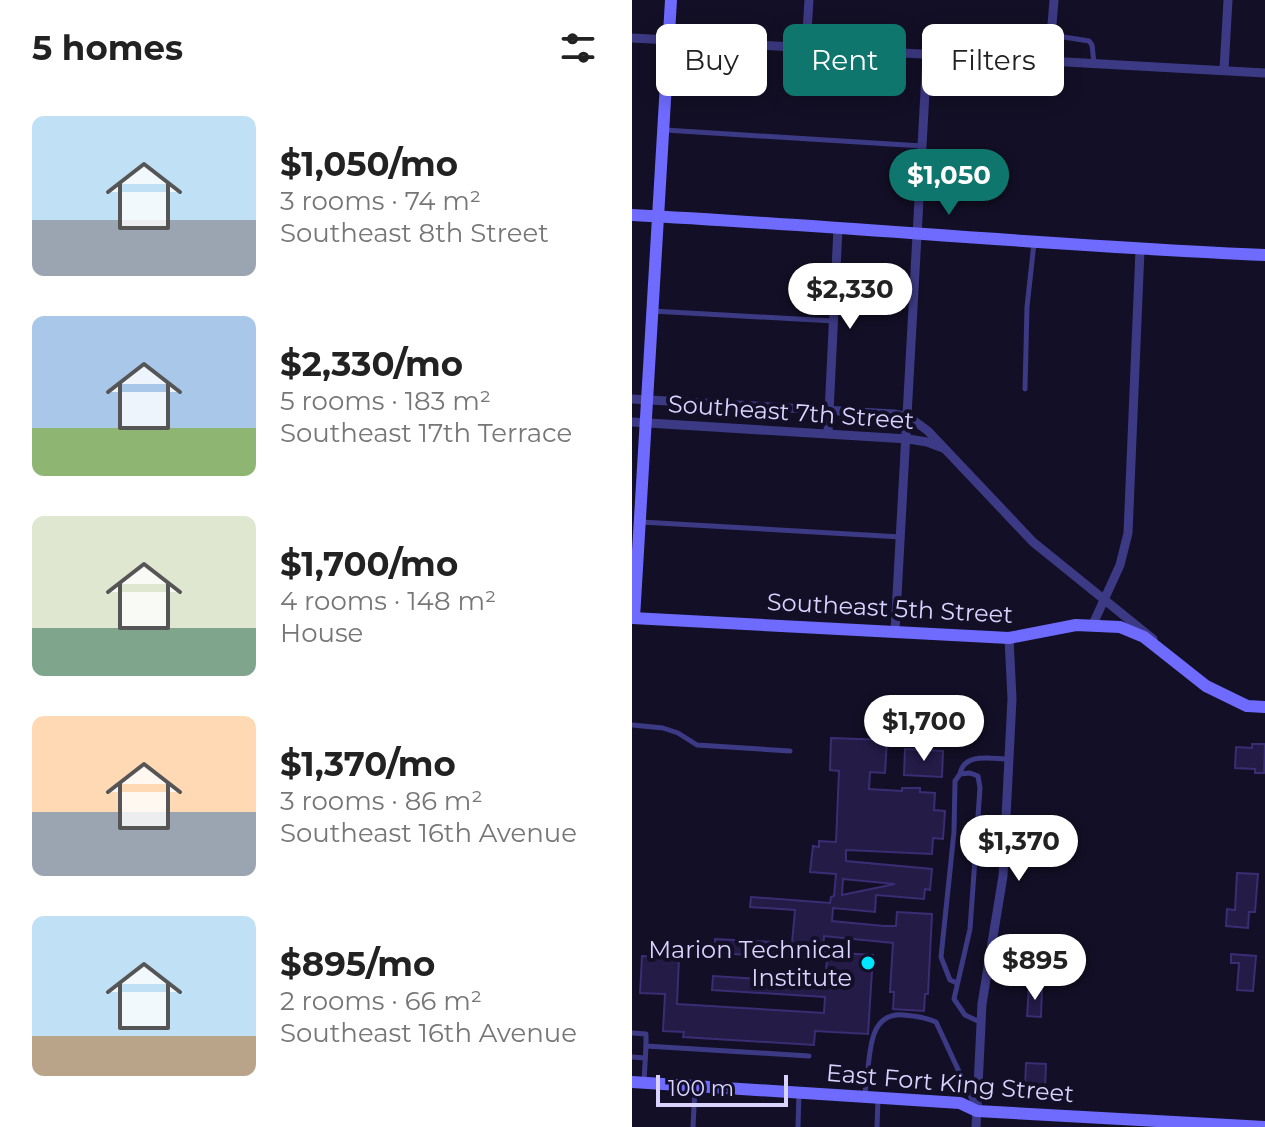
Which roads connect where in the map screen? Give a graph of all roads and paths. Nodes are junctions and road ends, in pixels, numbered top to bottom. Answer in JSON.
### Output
{"nodes":[{"id":1,"x":671,"y":0,"type":"edge"},
{"id":2,"x":809,"y":0,"type":"edge"},
{"id":3,"x":1054,"y":0,"type":"edge"},
{"id":4,"x":1228,"y":0,"type":"edge"},
{"id":5,"x":669,"y":24,"type":"edge"},
{"id":6,"x":807,"y":24,"type":"edge"},
{"id":7,"x":1052,"y":24,"type":"edge"},
{"id":8,"x":1064,"y":37,"type":"edge"},
{"id":9,"x":632,"y":38,"type":"edge"},
{"id":10,"x":656,"y":39,"type":"edge"},
{"id":11,"x":1064,"y":63,"type":"edge"},
{"id":12,"x":1094,"y":64,"type":"junction"},
{"id":13,"x":1224,"y":70,"type":"junction"},
{"id":14,"x":1265,"y":73,"type":"edge"},
{"id":15,"x":664,"y":96,"type":"edge"},
{"id":16,"x":925,"y":96,"type":"edge"},
{"id":17,"x":662,"y":129,"type":"junction"},
{"id":18,"x":923,"y":146,"type":"junction"},
{"id":19,"x":632,"y":215,"type":"edge"},
{"id":20,"x":657,"y":217,"type":"junction"},
{"id":21,"x":838,"y":228,"type":"junction"},
{"id":22,"x":919,"y":233,"type":"junction"},
{"id":23,"x":1034,"y":242,"type":"junction"},
{"id":24,"x":1140,"y":250,"type":"junction"},
{"id":25,"x":1265,"y":255,"type":"edge"},
{"id":26,"x":651,"y":311,"type":"junction"},
{"id":27,"x":834,"y":321,"type":"junction"},
{"id":28,"x":1025,"y":389,"type":"dead end"},
{"id":29,"x":639,"y":399,"type":"edge"},
{"id":30,"x":830,"y":410,"type":"junction"},
{"id":31,"x":909,"y":417,"type":"junction"},
{"id":32,"x":638,"y":422,"type":"edge"},
{"id":33,"x":828,"y":433,"type":"junction"},
{"id":34,"x":908,"y":439,"type":"junction"},
{"id":35,"x":946,"y":450,"type":"junction"},
{"id":36,"x":640,"y":522,"type":"junction"},
{"id":37,"x":901,"y":537,"type":"junction"},
{"id":38,"x":635,"y":544,"type":"edge"},
{"id":39,"x":1103,"y":598,"type":"junction"},
{"id":40,"x":633,"y":618,"type":"edge"},
{"id":41,"x":1093,"y":624,"type":"junction"},
{"id":42,"x":895,"y":631,"type":"junction"},
{"id":43,"x":1009,"y":638,"type":"junction"},
{"id":44,"x":1159,"y":649,"type":"junction"},
{"id":45,"x":1265,"y":707,"type":"edge"},
{"id":46,"x":632,"y":725,"type":"edge"},
{"id":47,"x":790,"y":751,"type":"dead end"},
{"id":48,"x":1009,"y":759,"type":"junction"},
{"id":49,"x":960,"y":774,"type":"junction"},
{"id":50,"x":957,"y":983,"type":"junction"},
{"id":51,"x":981,"y":1023,"type":"junction"},
{"id":52,"x":632,"y":1033,"type":"edge"},
{"id":53,"x":646,"y":1046,"type":"junction"},
{"id":54,"x":809,"y":1056,"type":"dead end"},
{"id":55,"x":632,"y":1057,"type":"edge"},
{"id":56,"x":645,"y":1058,"type":"junction"},
{"id":57,"x":638,"y":1083,"type":"edge"},
{"id":58,"x":695,"y":1086,"type":"junction"},
{"id":59,"x":799,"y":1093,"type":"junction"},
{"id":60,"x":864,"y":1096,"type":"junction"},
{"id":61,"x":878,"y":1097,"type":"junction"},
{"id":62,"x":977,"y":1111,"type":"junction"},
{"id":63,"x":1138,"y":1123,"type":"edge"},
{"id":64,"x":693,"y":1127,"type":"edge"},
{"id":65,"x":798,"y":1127,"type":"edge"},
{"id":66,"x":877,"y":1127,"type":"edge"},
{"id":67,"x":976,"y":1127,"type":"edge"},
{"id":68,"x":1265,"y":1127,"type":"edge"}],
"edges":[{"from":1,"to":5,"type":"street"},
{"from":2,"to":6,"type":"street"},
{"from":3,"to":7,"type":"street"},
{"from":4,"to":13,"type":"street"},
{"from":8,"to":12,"type":"lane"},
{"from":9,"to":10,"type":"street"},
{"from":11,"to":12,"type":"street"},
{"from":12,"to":13,"type":"street"},
{"from":13,"to":14,"type":"street"},
{"from":15,"to":17,"type":"street"},
{"from":16,"to":18,"type":"street"},
{"from":17,"to":18,"type":"lane"},
{"from":17,"to":20,"type":"street"},
{"from":18,"to":22,"type":"street"},
{"from":19,"to":20,"type":"street"},
{"from":20,"to":21,"type":"street"},
{"from":20,"to":26,"type":"street"},
{"from":21,"to":22,"type":"street"},
{"from":21,"to":27,"type":"street"},
{"from":22,"to":23,"type":"street"},
{"from":22,"to":31,"type":"street"},
{"from":23,"to":24,"type":"street"},
{"from":23,"to":28,"type":"lane"},
{"from":24,"to":25,"type":"street"},
{"from":24,"to":39,"type":"street"},
{"from":26,"to":27,"type":"lane"},
{"from":26,"to":29,"type":"street"},
{"from":27,"to":30,"type":"street"},
{"from":29,"to":30,"type":"street","name":"Southeast 7th Street"},
{"from":29,"to":32,"type":"street"},
{"from":30,"to":31,"type":"street","name":"Southeast 7th Street"},
{"from":30,"to":33,"type":"street"},
{"from":31,"to":34,"type":"street"},
{"from":31,"to":35,"type":"street","name":"Southeast 7th Street"},
{"from":32,"to":33,"type":"street","name":"Southeast 7th Street"},
{"from":32,"to":36,"type":"street"},
{"from":33,"to":34,"type":"street","name":"Southeast 7th Street"},
{"from":34,"to":35,"type":"street","name":"Southeast 7th Street"},
{"from":34,"to":37,"type":"street"},
{"from":35,"to":39,"type":"street","name":"Southeast 7th Street"},
{"from":36,"to":37,"type":"lane"},
{"from":36,"to":38,"type":"street"},
{"from":37,"to":42,"type":"street"},
{"from":38,"to":40,"type":"street"},
{"from":39,"to":41,"type":"street"},
{"from":39,"to":44,"type":"street","name":"Southeast 7th Street"},
{"from":40,"to":42,"type":"street","name":"Southeast 5th Street"},
{"from":41,"to":43,"type":"street","name":"Southeast 5th Street"},
{"from":41,"to":44,"type":"street","name":"Southeast 5th Street"},
{"from":42,"to":43,"type":"street","name":"Southeast 5th Street"},
{"from":43,"to":48,"type":"street"},
{"from":44,"to":45,"type":"street","name":"Southeast 5th Street"},
{"from":46,"to":47,"type":"lane"},
{"from":48,"to":49,"type":"lane"},
{"from":48,"to":51,"type":"street"},
{"from":49,"to":50,"type":"lane"},
{"from":49,"to":50,"type":"lane"},
{"from":50,"to":51,"type":"lane"},
{"from":51,"to":62,"type":"street"},
{"from":52,"to":53,"type":"lane"},
{"from":53,"to":54,"type":"lane"},
{"from":53,"to":56,"type":"lane"},
{"from":55,"to":56,"type":"lane"},
{"from":56,"to":57,"type":"lane"},
{"from":57,"to":58,"type":"street","name":"East Fort King Street"},
{"from":58,"to":59,"type":"street","name":"East Fort King Street"},
{"from":58,"to":64,"type":"lane"},
{"from":59,"to":60,"type":"street","name":"East Fort King Street"},
{"from":59,"to":65,"type":"lane"},
{"from":60,"to":61,"type":"street","name":"East Fort King Street"},
{"from":60,"to":62,"type":"lane"},
{"from":61,"to":62,"type":"street","name":"East Fort King Street"},
{"from":61,"to":66,"type":"lane"},
{"from":62,"to":63,"type":"street","name":"East Fort King Street"},
{"from":62,"to":67,"type":"street"},
{"from":63,"to":68,"type":"street","name":"East Fort King Street"}]}
